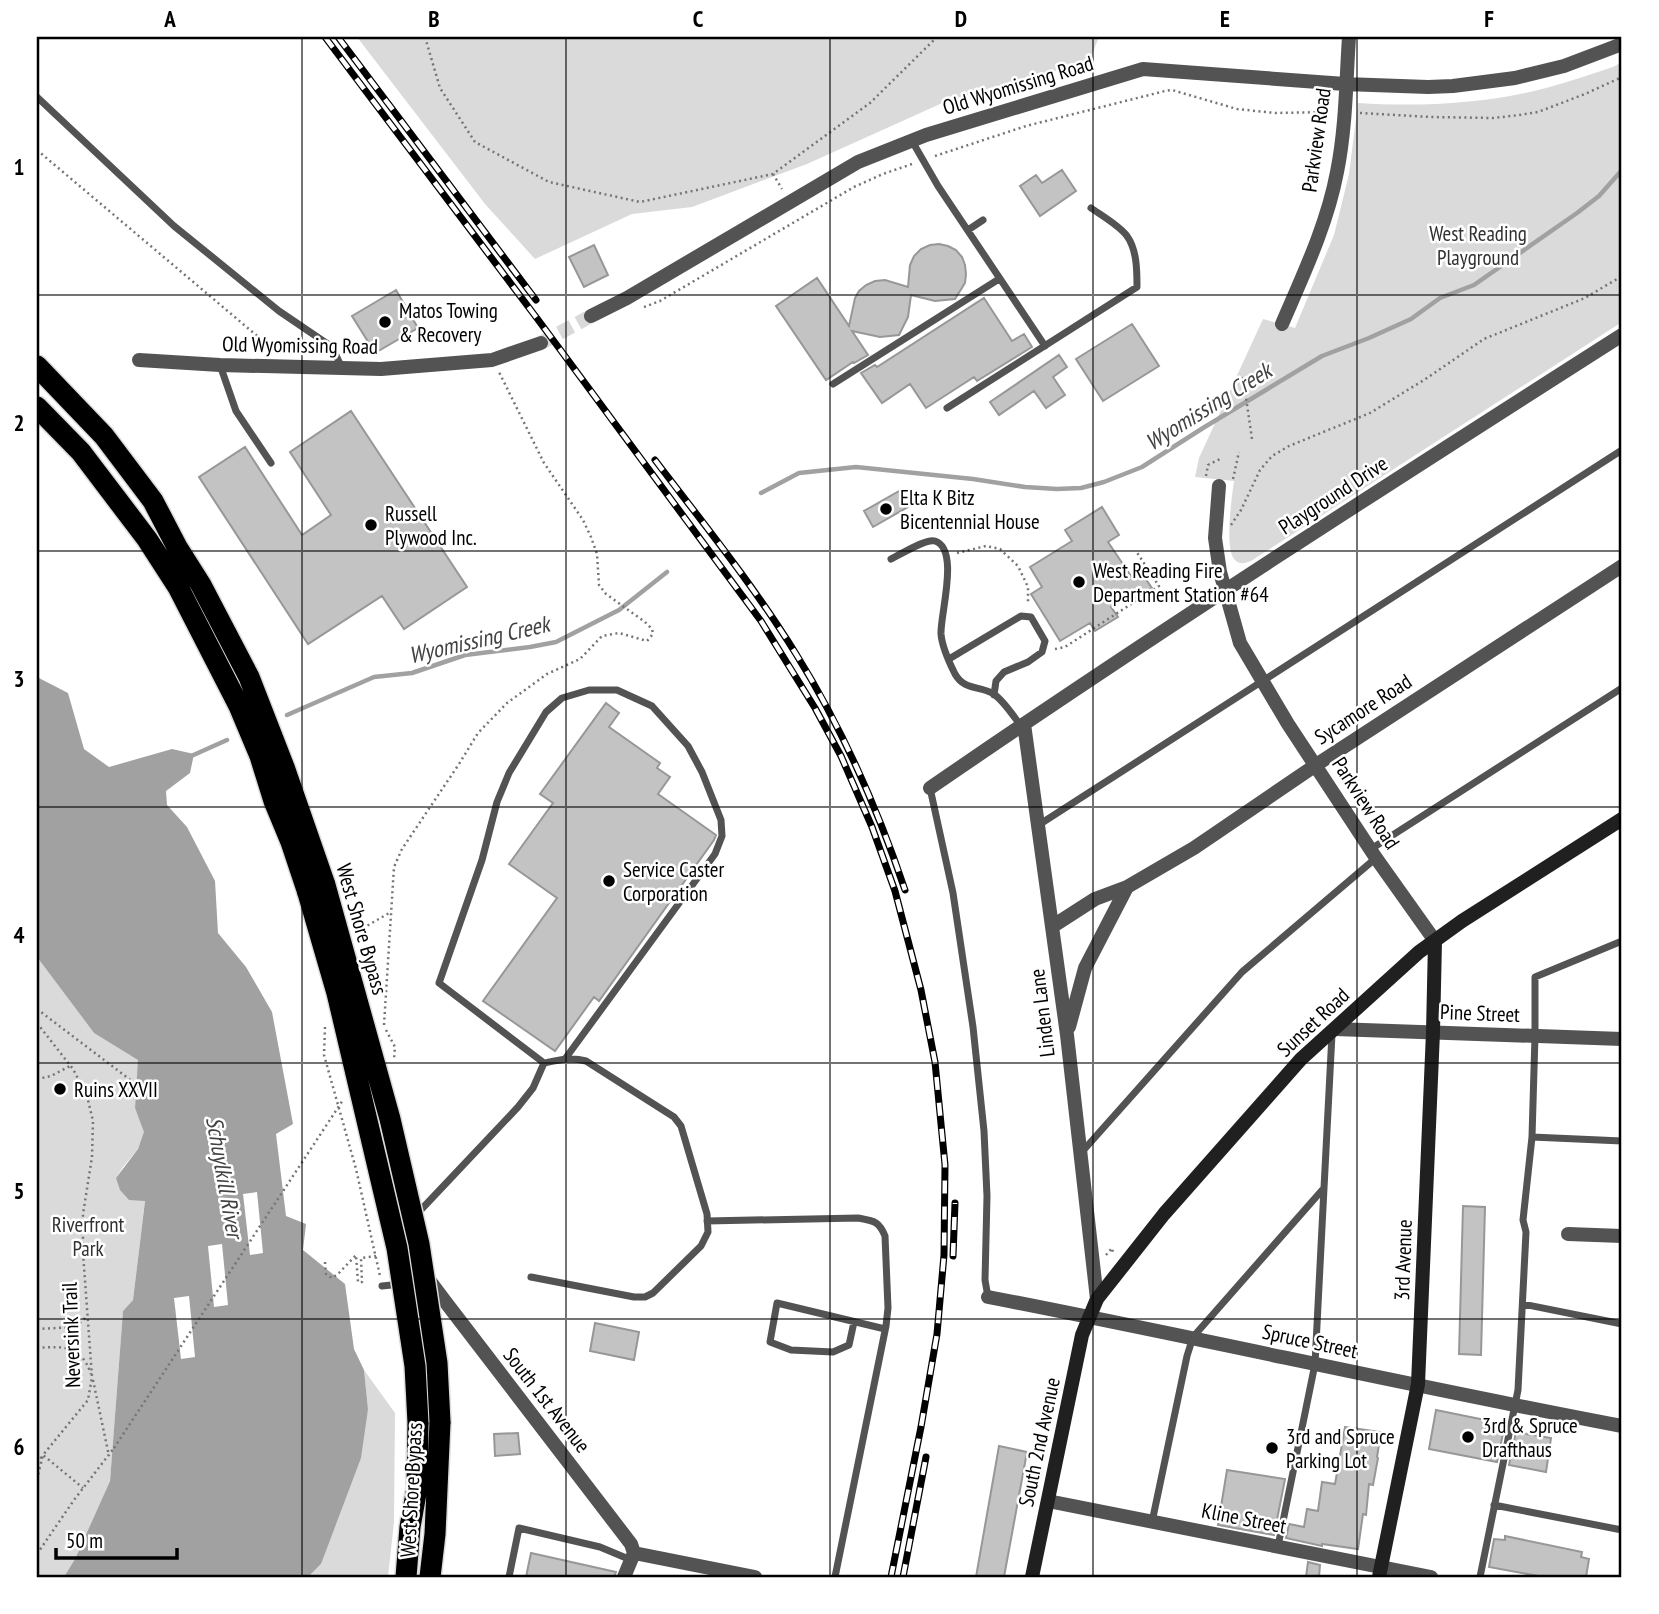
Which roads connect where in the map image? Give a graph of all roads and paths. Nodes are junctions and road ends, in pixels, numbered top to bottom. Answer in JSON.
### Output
{"nodes":[{"id":1,"x":425,"y":37,"type":"edge"},
{"id":2,"x":937,"y":37,"type":"edge"},
{"id":3,"x":1349,"y":37,"type":"edge"},
{"id":4,"x":1622,"y":44,"type":"edge"},
{"id":5,"x":1622,"y":77,"type":"edge"},
{"id":6,"x":1345,"y":84,"type":"junction"},
{"id":7,"x":37,"y":97,"type":"edge"},
{"id":8,"x":1344,"y":112,"type":"junction"},
{"id":9,"x":912,"y":140,"type":"junction"},
{"id":10,"x":37,"y":150,"type":"edge"},
{"id":11,"x":923,"y":160,"type":"junction"},
{"id":12,"x":773,"y":174,"type":"junction"},
{"id":13,"x":790,"y":202,"type":"junction"},
{"id":14,"x":1091,"y":208,"type":"dead end"},
{"id":15,"x":983,"y":220,"type":"dead end"},
{"id":16,"x":968,"y":230,"type":"junction"},
{"id":17,"x":1622,"y":276,"type":"edge"},
{"id":18,"x":999,"y":279,"type":"junction"},
{"id":19,"x":640,"y":308,"type":"dead end"},
{"id":20,"x":592,"y":316,"type":"tunnel mouth"},
{"id":21,"x":1282,"y":324,"type":"dead end"},
{"id":22,"x":1622,"y":335,"type":"edge"},
{"id":23,"x":541,"y":342,"type":"tunnel mouth"},
{"id":24,"x":1045,"y":345,"type":"junction"},
{"id":25,"x":139,"y":360,"type":"dead end"},
{"id":26,"x":492,"y":360,"type":"junction"},
{"id":27,"x":220,"y":365,"type":"junction"},
{"id":28,"x":37,"y":366,"type":"edge"},
{"id":29,"x":290,"y":366,"type":"junction"},
{"id":30,"x":343,"y":368,"type":"junction"},
{"id":31,"x":1242,"y":377,"type":"dead end"},
{"id":32,"x":833,"y":384,"type":"dead end"},
{"id":33,"x":37,"y":407,"type":"edge"},
{"id":34,"x":947,"y":408,"type":"dead end"},
{"id":35,"x":1252,"y":439,"type":"dead end"},
{"id":36,"x":1622,"y":450,"type":"edge"},
{"id":37,"x":1239,"y":452,"type":"dead end"},
{"id":38,"x":1220,"y":459,"type":"dead end"},
{"id":39,"x":271,"y":463,"type":"dead end"},
{"id":40,"x":1206,"y":476,"type":"dead end"},
{"id":41,"x":1233,"y":479,"type":"dead end"},
{"id":42,"x":1219,"y":486,"type":"dead end"},
{"id":43,"x":1234,"y":523,"type":"dead end"},
{"id":44,"x":1136,"y":551,"type":"dead end"},
{"id":45,"x":946,"y":555,"type":"junction"},
{"id":46,"x":891,"y":559,"type":"dead end"},
{"id":47,"x":1622,"y":566,"type":"edge"},
{"id":48,"x":1225,"y":591,"type":"junction"},
{"id":49,"x":1021,"y":616,"type":"junction"},
{"id":50,"x":1042,"y":652,"type":"junction"},
{"id":51,"x":949,"y":659,"type":"junction"},
{"id":52,"x":1262,"y":681,"type":"junction"},
{"id":53,"x":1622,"y":688,"type":"edge"},
{"id":54,"x":995,"y":695,"type":"junction"},
{"id":55,"x":1022,"y":725,"type":"junction"},
{"id":56,"x":1315,"y":765,"type":"junction"},
{"id":57,"x":930,"y":788,"type":"joint"},
{"id":58,"x":1622,"y":819,"type":"edge"},
{"id":59,"x":1037,"y":826,"type":"junction"},
{"id":60,"x":1373,"y":854,"type":"junction"},
{"id":61,"x":1127,"y":887,"type":"junction"},
{"id":62,"x":316,"y":889,"type":"junction"},
{"id":63,"x":1053,"y":926,"type":"junction"},
{"id":64,"x":1435,"y":941,"type":"junction"},
{"id":65,"x":1622,"y":941,"type":"edge"},
{"id":66,"x":37,"y":1009,"type":"edge"},
{"id":67,"x":37,"y":1023,"type":"edge"},
{"id":68,"x":1333,"y":1030,"type":"junction"},
{"id":69,"x":1433,"y":1032,"type":"junction"},
{"id":70,"x":1067,"y":1035,"type":"junction"},
{"id":71,"x":1535,"y":1036,"type":"junction"},
{"id":72,"x":381,"y":1039,"type":"dead end"},
{"id":73,"x":1622,"y":1039,"type":"edge"},
{"id":74,"x":565,"y":1059,"type":"junction"},
{"id":75,"x":544,"y":1063,"type":"junction"},
{"id":76,"x":71,"y":1066,"type":"junction"},
{"id":77,"x":37,"y":1079,"type":"edge"},
{"id":78,"x":136,"y":1085,"type":"dead end"},
{"id":79,"x":347,"y":1093,"type":"dead end"},
{"id":80,"x":1532,"y":1137,"type":"junction"},
{"id":81,"x":1622,"y":1141,"type":"edge"},
{"id":82,"x":1080,"y":1154,"type":"junction"},
{"id":83,"x":1324,"y":1188,"type":"junction"},
{"id":84,"x":707,"y":1221,"type":"junction"},
{"id":85,"x":405,"y":1226,"type":"dead end"},
{"id":86,"x":1567,"y":1234,"type":"dead end"},
{"id":87,"x":1622,"y":1236,"type":"edge"},
{"id":88,"x":410,"y":1251,"type":"dead end"},
{"id":89,"x":376,"y":1256,"type":"dead end"},
{"id":90,"x":325,"y":1262,"type":"dead end"},
{"id":91,"x":531,"y":1277,"type":"dead end"},
{"id":92,"x":405,"y":1283,"type":"dead end"},
{"id":93,"x":382,"y":1286,"type":"dead end"},
{"id":94,"x":988,"y":1297,"type":"joint"},
{"id":95,"x":1097,"y":1299,"type":"junction"},
{"id":96,"x":1523,"y":1304,"type":"junction"},
{"id":97,"x":88,"y":1315,"type":"junction"},
{"id":98,"x":1089,"y":1316,"type":"junction"},
{"id":99,"x":854,"y":1322,"type":"junction"},
{"id":100,"x":1622,"y":1324,"type":"edge"},
{"id":101,"x":37,"y":1329,"type":"edge"},
{"id":102,"x":885,"y":1329,"type":"junction"},
{"id":103,"x":1193,"y":1337,"type":"junction"},
{"id":104,"x":37,"y":1348,"type":"edge"},
{"id":105,"x":1315,"y":1364,"type":"junction"},
{"id":106,"x":92,"y":1377,"type":"junction"},
{"id":107,"x":1418,"y":1384,"type":"junction"},
{"id":108,"x":1514,"y":1406,"type":"junction"},
{"id":109,"x":1622,"y":1426,"type":"edge"},
{"id":110,"x":43,"y":1455,"type":"junction"},
{"id":111,"x":109,"y":1456,"type":"junction"},
{"id":112,"x":37,"y":1463,"type":"edge"},
{"id":113,"x":37,"y":1479,"type":"edge"},
{"id":114,"x":83,"y":1488,"type":"junction"},
{"id":115,"x":1048,"y":1501,"type":"junction"},
{"id":116,"x":1494,"y":1505,"type":"junction"},
{"id":117,"x":1152,"y":1521,"type":"junction"},
{"id":118,"x":1622,"y":1530,"type":"edge"},
{"id":119,"x":435,"y":1534,"type":"junction"},
{"id":120,"x":1278,"y":1546,"type":"junction"},
{"id":121,"x":37,"y":1554,"type":"edge"},
{"id":122,"x":633,"y":1556,"type":"junction"},
{"id":123,"x":1380,"y":1572,"type":"edge"},
{"id":124,"x":406,"y":1577,"type":"edge"},
{"id":125,"x":430,"y":1577,"type":"edge"},
{"id":126,"x":437,"y":1577,"type":"edge"},
{"id":127,"x":509,"y":1577,"type":"edge"},
{"id":128,"x":624,"y":1577,"type":"edge"},
{"id":129,"x":755,"y":1577,"type":"edge"},
{"id":130,"x":835,"y":1577,"type":"edge"},
{"id":131,"x":1032,"y":1577,"type":"edge"},
{"id":132,"x":1430,"y":1577,"type":"edge"},
{"id":133,"x":1480,"y":1577,"type":"edge"}],
"edges":[{"from":1,"to":12,"type":"path"},
{"from":2,"to":12,"type":"path"},
{"from":3,"to":6,"type":"street","name":"Parkview Road"},
{"from":4,"to":6,"type":"street","name":"Old Wyomissing Road"},
{"from":5,"to":8,"type":"path"},
{"from":6,"to":8,"type":"street","name":"Parkview Road"},
{"from":6,"to":9,"type":"street","name":"Old Wyomissing Road"},
{"from":7,"to":30,"type":"lane"},
{"from":8,"to":11,"type":"path"},
{"from":8,"to":21,"type":"street","name":"Parkview Road"},
{"from":9,"to":11,"type":"lane"},
{"from":9,"to":13,"type":"street","name":"Old Wyomissing Road"},
{"from":10,"to":29,"type":"path"},
{"from":11,"to":16,"type":"lane"},
{"from":11,"to":19,"type":"path"},
{"from":12,"to":13,"type":"path"},
{"from":13,"to":20,"type":"street","name":"Old Wyomissing Road"},
{"from":14,"to":24,"type":"lane"},
{"from":15,"to":16,"type":"lane"},
{"from":16,"to":18,"type":"lane"},
{"from":17,"to":43,"type":"path"},
{"from":18,"to":24,"type":"lane"},
{"from":18,"to":32,"type":"lane"},
{"from":22,"to":48,"type":"street","name":"Playground Drive"},
{"from":23,"to":26,"type":"street","name":"Old Wyomissing Road"},
{"from":24,"to":34,"type":"lane"},
{"from":25,"to":27,"type":"street","name":"Old Wyomissing Road"},
{"from":26,"to":30,"type":"street","name":"Old Wyomissing Road"},
{"from":26,"to":72,"type":"path"},
{"from":27,"to":29,"type":"street","name":"Old Wyomissing Road"},
{"from":27,"to":39,"type":"lane"},
{"from":28,"to":62,"type":"highway","name":"West Shore Bypass"},
{"from":29,"to":30,"type":"street","name":"Old Wyomissing Road"},
{"from":31,"to":35,"type":"path"},
{"from":33,"to":62,"type":"highway","name":"West Shore Bypass"},
{"from":36,"to":52,"type":"lane"},
{"from":37,"to":41,"type":"path"},
{"from":38,"to":40,"type":"path"},
{"from":42,"to":48,"type":"street","name":"Parkview Road"},
{"from":44,"to":50,"type":"path"},
{"from":45,"to":46,"type":"lane"},
{"from":45,"to":49,"type":"path"},
{"from":45,"to":51,"type":"lane"},
{"from":47,"to":56,"type":"street","name":"Sycamore Road"},
{"from":48,"to":52,"type":"street","name":"Parkview Road"},
{"from":48,"to":55,"type":"street","name":"Playground Drive"},
{"from":49,"to":50,"type":"lane"},
{"from":49,"to":51,"type":"lane"},
{"from":50,"to":54,"type":"lane"},
{"from":51,"to":54,"type":"lane"},
{"from":52,"to":56,"type":"street","name":"Parkview Road"},
{"from":52,"to":59,"type":"lane"},
{"from":53,"to":60,"type":"lane"},
{"from":54,"to":55,"type":"lane"},
{"from":55,"to":57,"type":"street","name":"Playground Drive"},
{"from":55,"to":59,"type":"street","name":"Linden Lane"},
{"from":56,"to":60,"type":"street","name":"Parkview Road"},
{"from":56,"to":61,"type":"street","name":"Sycamore Road"},
{"from":57,"to":94,"type":"lane"},
{"from":58,"to":64,"type":"street","name":"Sunset Road"},
{"from":59,"to":63,"type":"street","name":"Linden Lane"},
{"from":60,"to":64,"type":"street","name":"Parkview Road"},
{"from":60,"to":82,"type":"lane"},
{"from":61,"to":63,"type":"street","name":"Sycamore Road"},
{"from":61,"to":70,"type":"street"},
{"from":62,"to":119,"type":"highway","name":"West Shore Bypass","bridge":true},
{"from":62,"to":124,"type":"highway","name":"West Shore Bypass","bridge":true},
{"from":63,"to":70,"type":"street","name":"Linden Lane"},
{"from":64,"to":68,"type":"street","name":"Sunset Road"},
{"from":64,"to":69,"type":"street","name":"3rd Avenue"},
{"from":65,"to":71,"type":"lane"},
{"from":66,"to":78,"type":"path"},
{"from":67,"to":76,"type":"path","name":"Neversink Trail"},
{"from":68,"to":69,"type":"street","name":"Pine Street"},
{"from":68,"to":83,"type":"lane"},
{"from":68,"to":95,"type":"street","name":"Sunset Road"},
{"from":69,"to":71,"type":"street","name":"Pine Street"},
{"from":69,"to":107,"type":"street","name":"3rd Avenue"},
{"from":70,"to":82,"type":"street","name":"Linden Lane"},
{"from":71,"to":73,"type":"street","name":"Pine Street"},
{"from":71,"to":80,"type":"lane"},
{"from":74,"to":75,"type":"lane"},
{"from":74,"to":75,"type":"lane"},
{"from":74,"to":84,"type":"lane"},
{"from":75,"to":85,"type":"lane"},
{"from":76,"to":77,"type":"path"},
{"from":76,"to":97,"type":"path","name":"Neversink Trail"},
{"from":79,"to":111,"type":"path","bridge":true},
{"from":80,"to":81,"type":"lane"},
{"from":80,"to":96,"type":"lane"},
{"from":82,"to":95,"type":"street","name":"Linden Lane"},
{"from":83,"to":103,"type":"lane"},
{"from":83,"to":105,"type":"lane"},
{"from":84,"to":91,"type":"lane"},
{"from":84,"to":102,"type":"lane"},
{"from":86,"to":87,"type":"street"},
{"from":88,"to":122,"type":"street","name":"South 1st Avenue"},
{"from":89,"to":90,"type":"path"},
{"from":92,"to":93,"type":"lane"},
{"from":94,"to":98,"type":"street","name":"Spruce Street"},
{"from":95,"to":98,"type":"street","name":"Sunset Road"},
{"from":96,"to":100,"type":"lane"},
{"from":96,"to":108,"type":"lane"},
{"from":97,"to":101,"type":"path"},
{"from":97,"to":106,"type":"path","name":"Neversink Trail"},
{"from":98,"to":103,"type":"street","name":"Spruce Street"},
{"from":98,"to":115,"type":"street","name":"South 2nd Avenue"},
{"from":99,"to":99,"type":"lane"},
{"from":99,"to":102,"type":"lane"},
{"from":102,"to":130,"type":"lane"},
{"from":103,"to":105,"type":"street","name":"Spruce Street"},
{"from":103,"to":117,"type":"lane"},
{"from":104,"to":106,"type":"path"},
{"from":105,"to":107,"type":"street","name":"Spruce Street"},
{"from":105,"to":120,"type":"lane"},
{"from":106,"to":110,"type":"path","name":"Neversink Trail"},
{"from":106,"to":111,"type":"path"},
{"from":107,"to":108,"type":"street","name":"Spruce Street"},
{"from":107,"to":123,"type":"street","name":"3rd Avenue"},
{"from":108,"to":109,"type":"street","name":"Spruce Street"},
{"from":108,"to":116,"type":"lane"},
{"from":110,"to":112,"type":"path"},
{"from":110,"to":113,"type":"path","name":"Neversink Trail"},
{"from":110,"to":114,"type":"path"},
{"from":111,"to":114,"type":"path"},
{"from":114,"to":121,"type":"path"},
{"from":115,"to":117,"type":"street","name":"Kline Street"},
{"from":115,"to":131,"type":"street","name":"South 2nd Avenue"},
{"from":116,"to":118,"type":"lane"},
{"from":116,"to":133,"type":"lane"},
{"from":117,"to":120,"type":"street","name":"Kline Street"},
{"from":119,"to":125,"type":"highway","name":"West Shore Bypass"},
{"from":119,"to":126,"type":"highway"},
{"from":120,"to":123,"type":"street","name":"Kline Street"},
{"from":122,"to":127,"type":"lane"},
{"from":122,"to":128,"type":"street"},
{"from":122,"to":129,"type":"street"},
{"from":123,"to":132,"type":"street","name":"Kline Street"}]}
